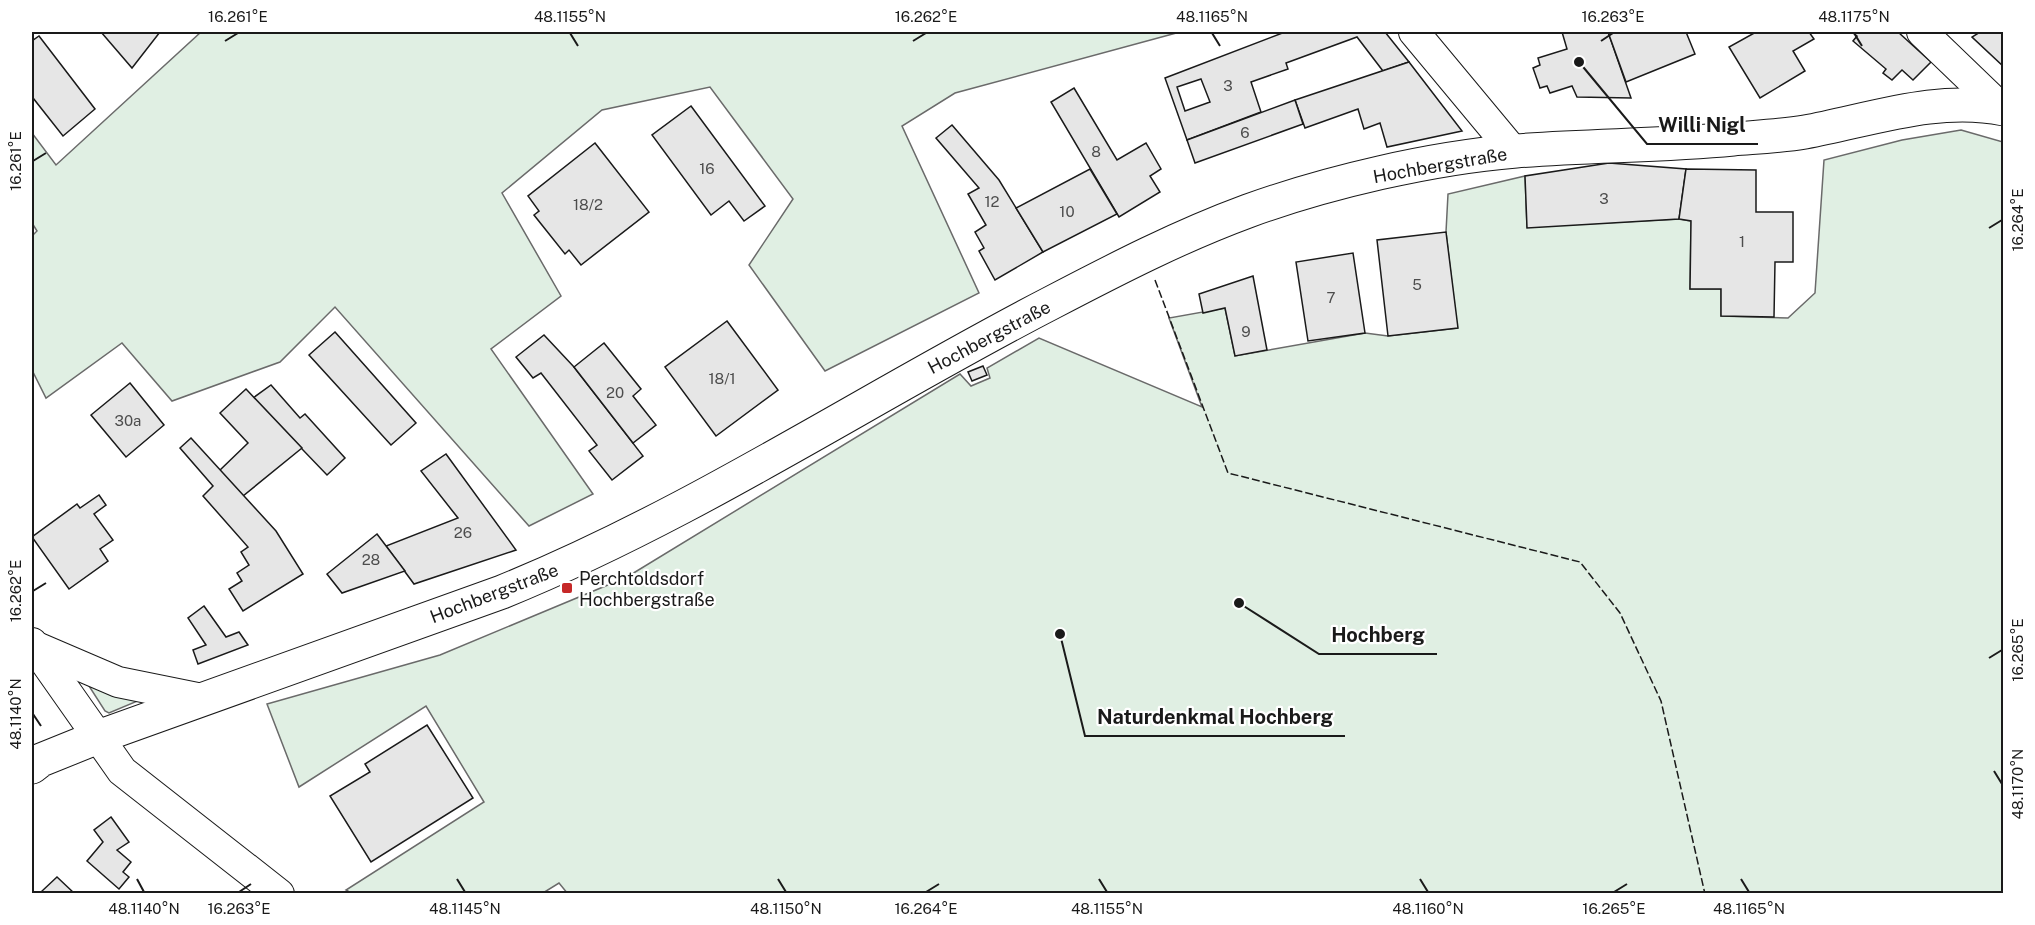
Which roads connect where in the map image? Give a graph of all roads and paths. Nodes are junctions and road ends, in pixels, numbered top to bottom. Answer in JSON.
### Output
{"nodes":[{"id":1,"x":1414,"y":32,"type":"edge"},
{"id":2,"x":1922,"y":32,"type":"edge"},
{"id":3,"x":2002,"y":109,"type":"edge"},
{"id":4,"x":1513,"y":151,"type":"junction"},
{"id":5,"x":33,"y":645,"type":"edge"},
{"id":6,"x":202,"y":699,"type":"junction"},
{"id":7,"x":98,"y":737,"type":"junction"},
{"id":8,"x":32,"y":767,"type":"edge"},
{"id":9,"x":279,"y":894,"type":"edge"}],
"edges":[{"from":1,"to":4,"type":"street"},
{"from":2,"to":3,"type":"street"},
{"from":3,"to":4,"type":"main road","name":"Hochbergstraße"},
{"from":4,"to":6,"type":"main road","name":"Hochbergstraße"},
{"from":5,"to":6,"type":"street"},
{"from":5,"to":7,"type":"street"},
{"from":6,"to":7,"type":"main road","name":"Hochbergstraße"},
{"from":7,"to":8,"type":"main road","name":"Hochbergstraße"},
{"from":7,"to":9,"type":"street"}]}
